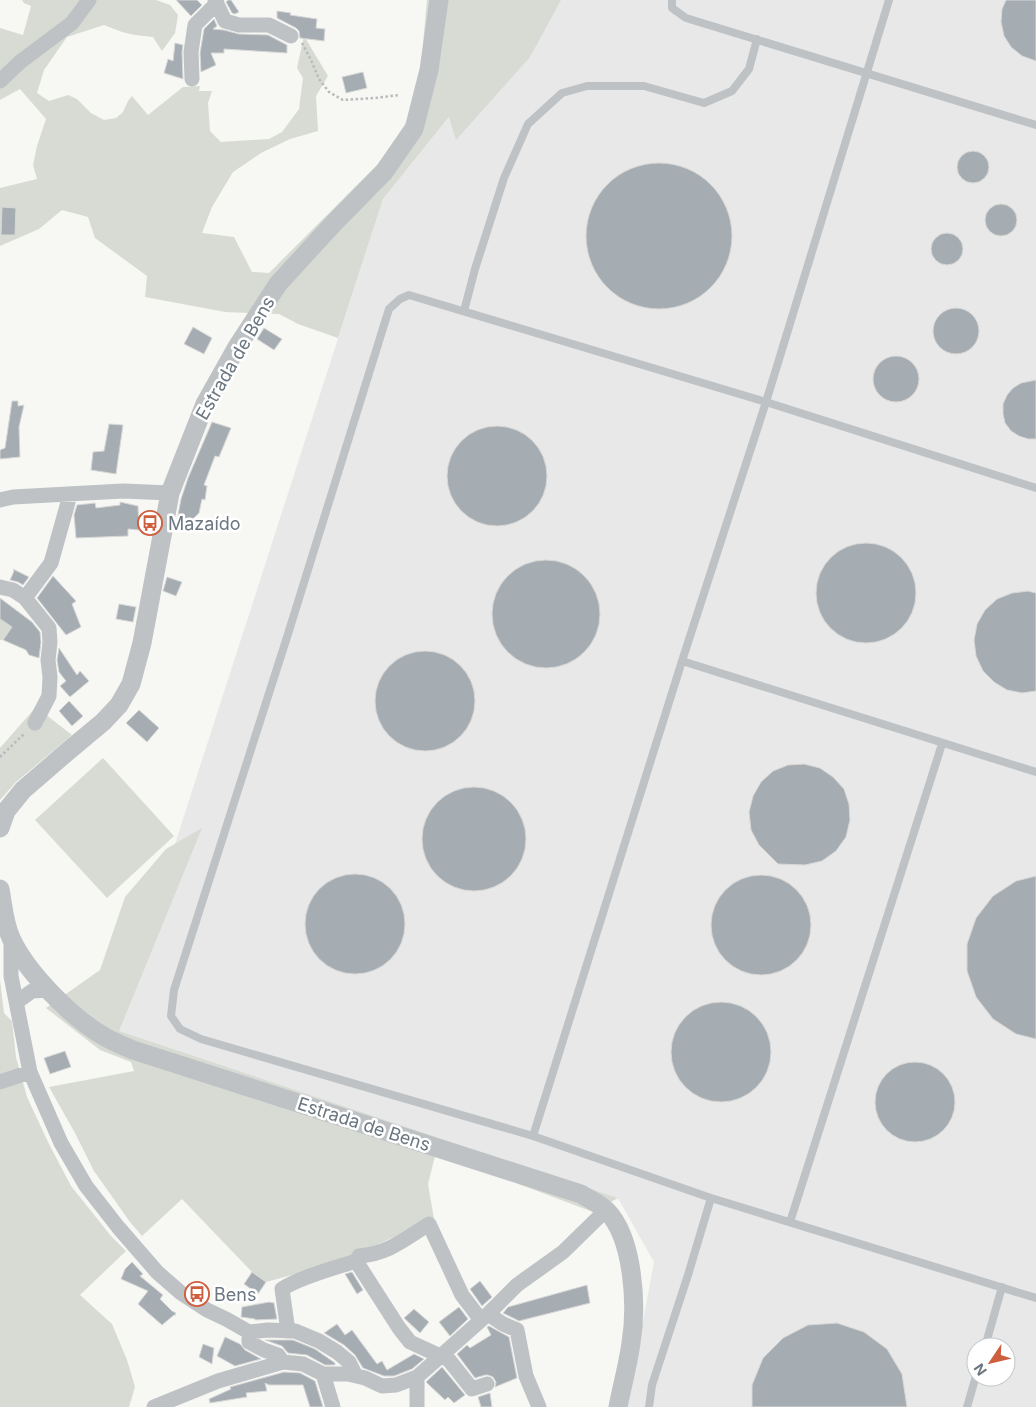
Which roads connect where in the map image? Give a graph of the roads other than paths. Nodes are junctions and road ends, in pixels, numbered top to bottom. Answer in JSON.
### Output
{"nodes":[{"id":1,"x":89,"y":0,"type":"edge"},
{"id":2,"x":439,"y":0,"type":"edge"},
{"id":3,"x":672,"y":0,"type":"edge"},
{"id":4,"x":889,"y":0,"type":"edge"},
{"id":5,"x":216,"y":1,"type":"edge"},
{"id":6,"x":291,"y":36,"type":"road end"},
{"id":7,"x":757,"y":40,"type":"junction"},
{"id":8,"x":867,"y":73,"type":"junction"},
{"id":9,"x":192,"y":78,"type":"dead end"},
{"id":10,"x":0,"y":81,"type":"edge"},
{"id":11,"x":1036,"y":125,"type":"edge"},
{"id":12,"x":464,"y":312,"type":"junction"},
{"id":13,"x":766,"y":402,"type":"junction"},
{"id":14,"x":1036,"y":488,"type":"edge"},
{"id":15,"x":170,"y":492,"type":"junction"},
{"id":16,"x":70,"y":494,"type":"junction"},
{"id":17,"x":0,"y":500,"type":"edge"},
{"id":18,"x":0,"y":587,"type":"edge"},
{"id":19,"x":25,"y":598,"type":"junction"},
{"id":20,"x":682,"y":661,"type":"junction"},
{"id":21,"x":34,"y":723,"type":"road end"},
{"id":22,"x":942,"y":744,"type":"junction"},
{"id":23,"x":1036,"y":772,"type":"edge"},
{"id":24,"x":0,"y":828,"type":"edge"},
{"id":25,"x":0,"y":889,"type":"edge"},
{"id":26,"x":11,"y":937,"type":"junction"},
{"id":27,"x":28,"y":966,"type":"junction"},
{"id":28,"x":11,"y":976,"type":"junction"},
{"id":29,"x":49,"y":990,"type":"junction"},
{"id":30,"x":17,"y":1002,"type":"junction"},
{"id":31,"x":30,"y":1072,"type":"junction"},
{"id":32,"x":0,"y":1082,"type":"edge"},
{"id":33,"x":533,"y":1136,"type":"junction"},
{"id":34,"x":711,"y":1198,"type":"junction"},
{"id":35,"x":606,"y":1210,"type":"junction"},
{"id":36,"x":790,"y":1222,"type":"junction"},
{"id":37,"x":356,"y":1261,"type":"junction"},
{"id":38,"x":1002,"y":1288,"type":"junction"},
{"id":39,"x":1036,"y":1298,"type":"edge"},
{"id":40,"x":484,"y":1317,"type":"junction"},
{"id":41,"x":288,"y":1331,"type":"junction"},
{"id":42,"x":249,"y":1332,"type":"junction"},
{"id":43,"x":988,"y":1337,"type":"edge"},
{"id":44,"x":440,"y":1356,"type":"junction"},
{"id":45,"x":283,"y":1362,"type":"junction"},
{"id":46,"x":323,"y":1374,"type":"junction"},
{"id":47,"x":356,"y":1376,"type":"junction"},
{"id":48,"x":417,"y":1377,"type":"junction"},
{"id":49,"x":488,"y":1384,"type":"dead end"},
{"id":50,"x":973,"y":1387,"type":"edge"},
{"id":51,"x":154,"y":1407,"type":"edge"},
{"id":52,"x":334,"y":1407,"type":"edge"},
{"id":53,"x":417,"y":1407,"type":"edge"},
{"id":54,"x":539,"y":1407,"type":"edge"},
{"id":55,"x":618,"y":1407,"type":"edge"},
{"id":56,"x":649,"y":1407,"type":"edge"},
{"id":57,"x":967,"y":1407,"type":"edge"}],
"edges":[{"from":1,"to":10,"type":"street"},
{"from":2,"to":15,"type":"street","name":"Estrada de Bens"},
{"from":3,"to":7,"type":"lane"},
{"from":4,"to":8,"type":"lane"},
{"from":5,"to":6,"type":"street"},
{"from":5,"to":9,"type":"street"},
{"from":7,"to":8,"type":"lane"},
{"from":7,"to":12,"type":"lane"},
{"from":8,"to":11,"type":"lane"},
{"from":8,"to":13,"type":"lane"},
{"from":12,"to":13,"type":"lane"},
{"from":12,"to":33,"type":"lane"},
{"from":13,"to":14,"type":"lane"},
{"from":13,"to":20,"type":"lane"},
{"from":15,"to":16,"type":"street"},
{"from":15,"to":24,"type":"street","name":"Estrada de Bens"},
{"from":16,"to":17,"type":"street"},
{"from":16,"to":19,"type":"street"},
{"from":18,"to":19,"type":"street"},
{"from":19,"to":21,"type":"street"},
{"from":20,"to":22,"type":"lane"},
{"from":20,"to":33,"type":"lane"},
{"from":22,"to":23,"type":"lane"},
{"from":22,"to":36,"type":"lane"},
{"from":25,"to":26,"type":"street","name":"Estrada de Bens"},
{"from":26,"to":27,"type":"street","name":"Estrada de Bens"},
{"from":26,"to":28,"type":"street"},
{"from":27,"to":28,"type":"street"},
{"from":27,"to":29,"type":"street","name":"Estrada de Bens"},
{"from":27,"to":30,"type":"street"},
{"from":28,"to":30,"type":"street"},
{"from":29,"to":30,"type":"street"},
{"from":29,"to":35,"type":"street","name":"Estrada de Bens"},
{"from":30,"to":31,"type":"street"},
{"from":31,"to":32,"type":"street"},
{"from":31,"to":42,"type":"street"},
{"from":33,"to":34,"type":"lane"},
{"from":34,"to":36,"type":"lane"},
{"from":34,"to":56,"type":"lane"},
{"from":35,"to":40,"type":"street"},
{"from":35,"to":55,"type":"street","name":"Estrada de Bens"},
{"from":36,"to":38,"type":"lane"},
{"from":37,"to":40,"type":"street"},
{"from":37,"to":41,"type":"street"},
{"from":37,"to":44,"type":"street"},
{"from":38,"to":39,"type":"lane"},
{"from":38,"to":43,"type":"lane"},
{"from":40,"to":44,"type":"street"},
{"from":40,"to":54,"type":"street"},
{"from":41,"to":42,"type":"street"},
{"from":41,"to":47,"type":"street"},
{"from":42,"to":45,"type":"street"},
{"from":44,"to":48,"type":"street"},
{"from":44,"to":49,"type":"street"},
{"from":45,"to":46,"type":"street"},
{"from":45,"to":51,"type":"street"},
{"from":46,"to":47,"type":"street"},
{"from":46,"to":52,"type":"street"},
{"from":47,"to":48,"type":"street"},
{"from":48,"to":53,"type":"street"},
{"from":50,"to":57,"type":"lane"}]}
